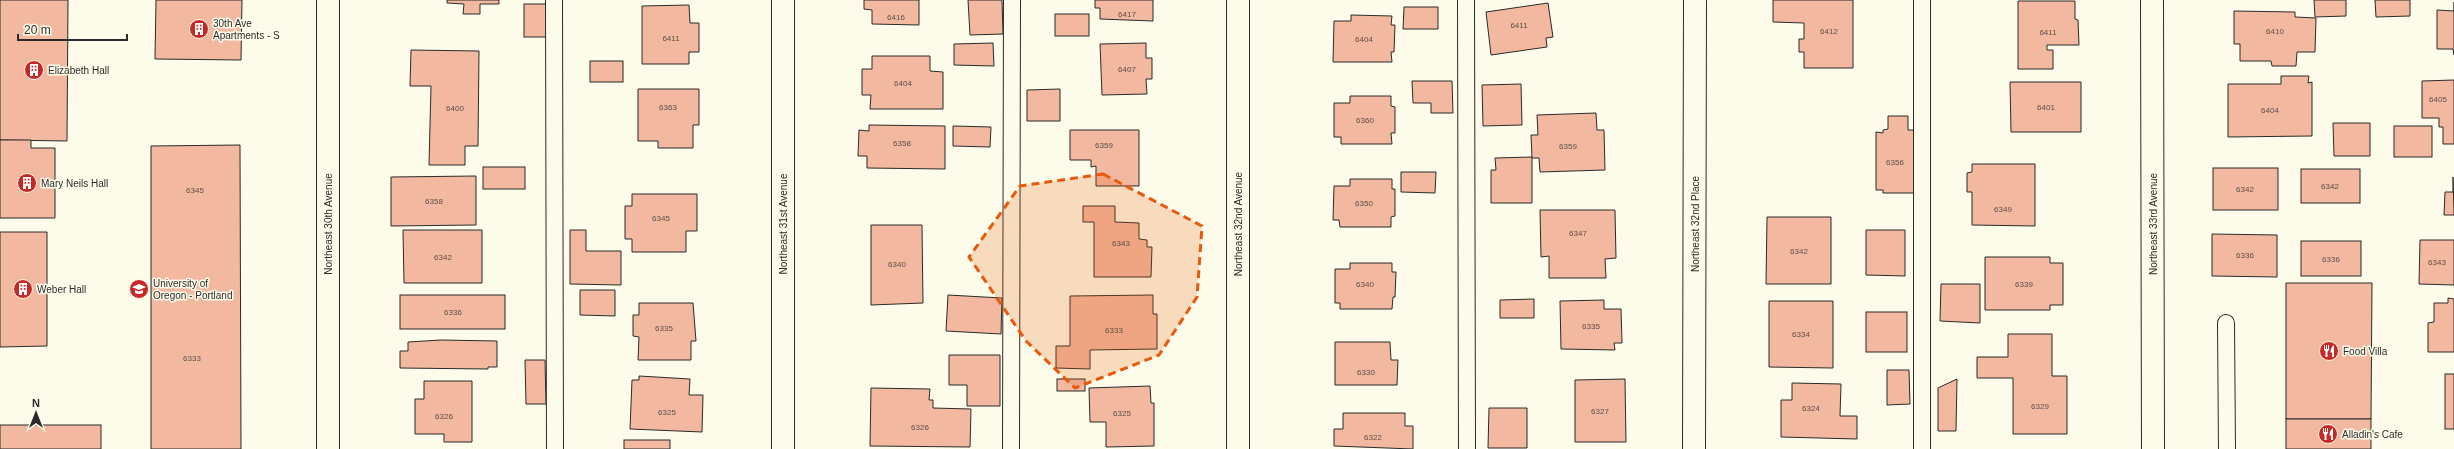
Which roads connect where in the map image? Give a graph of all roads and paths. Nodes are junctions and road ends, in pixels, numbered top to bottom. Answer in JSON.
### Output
{"nodes":[{"id":1,"x":328,"y":0,"type":"edge"},
{"id":2,"x":554,"y":0,"type":"edge"},
{"id":3,"x":783,"y":0,"type":"edge"},
{"id":4,"x":1012,"y":0,"type":"edge"},
{"id":5,"x":1238,"y":0,"type":"edge"},
{"id":6,"x":1466,"y":0,"type":"edge"},
{"id":7,"x":1695,"y":0,"type":"edge"},
{"id":8,"x":1922,"y":0,"type":"edge"},
{"id":9,"x":2152,"y":0,"type":"edge"},
{"id":10,"x":2226,"y":323,"type":"dead end"},
{"id":11,"x":328,"y":449,"type":"edge"},
{"id":12,"x":555,"y":449,"type":"edge"},
{"id":13,"x":783,"y":449,"type":"edge"},
{"id":14,"x":1012,"y":449,"type":"edge"},
{"id":15,"x":1238,"y":449,"type":"edge"},
{"id":16,"x":1467,"y":449,"type":"edge"},
{"id":17,"x":1694,"y":449,"type":"edge"},
{"id":18,"x":1922,"y":449,"type":"edge"},
{"id":19,"x":2153,"y":449,"type":"edge"},
{"id":20,"x":2227,"y":449,"type":"edge"}],
"edges":[{"from":1,"to":11,"type":"street","name":"Northeast 30th Avenue"},
{"from":2,"to":12,"type":"lane"},
{"from":3,"to":13,"type":"street","name":"Northeast 31st Avenue"},
{"from":4,"to":14,"type":"lane"},
{"from":5,"to":15,"type":"street","name":"Northeast 32nd Avenue"},
{"from":6,"to":16,"type":"lane"},
{"from":7,"to":17,"type":"street","name":"Northeast 32nd Place"},
{"from":8,"to":18,"type":"lane"},
{"from":9,"to":19,"type":"street","name":"Northeast 33rd Avenue"},
{"from":10,"to":20,"type":"lane"}]}
